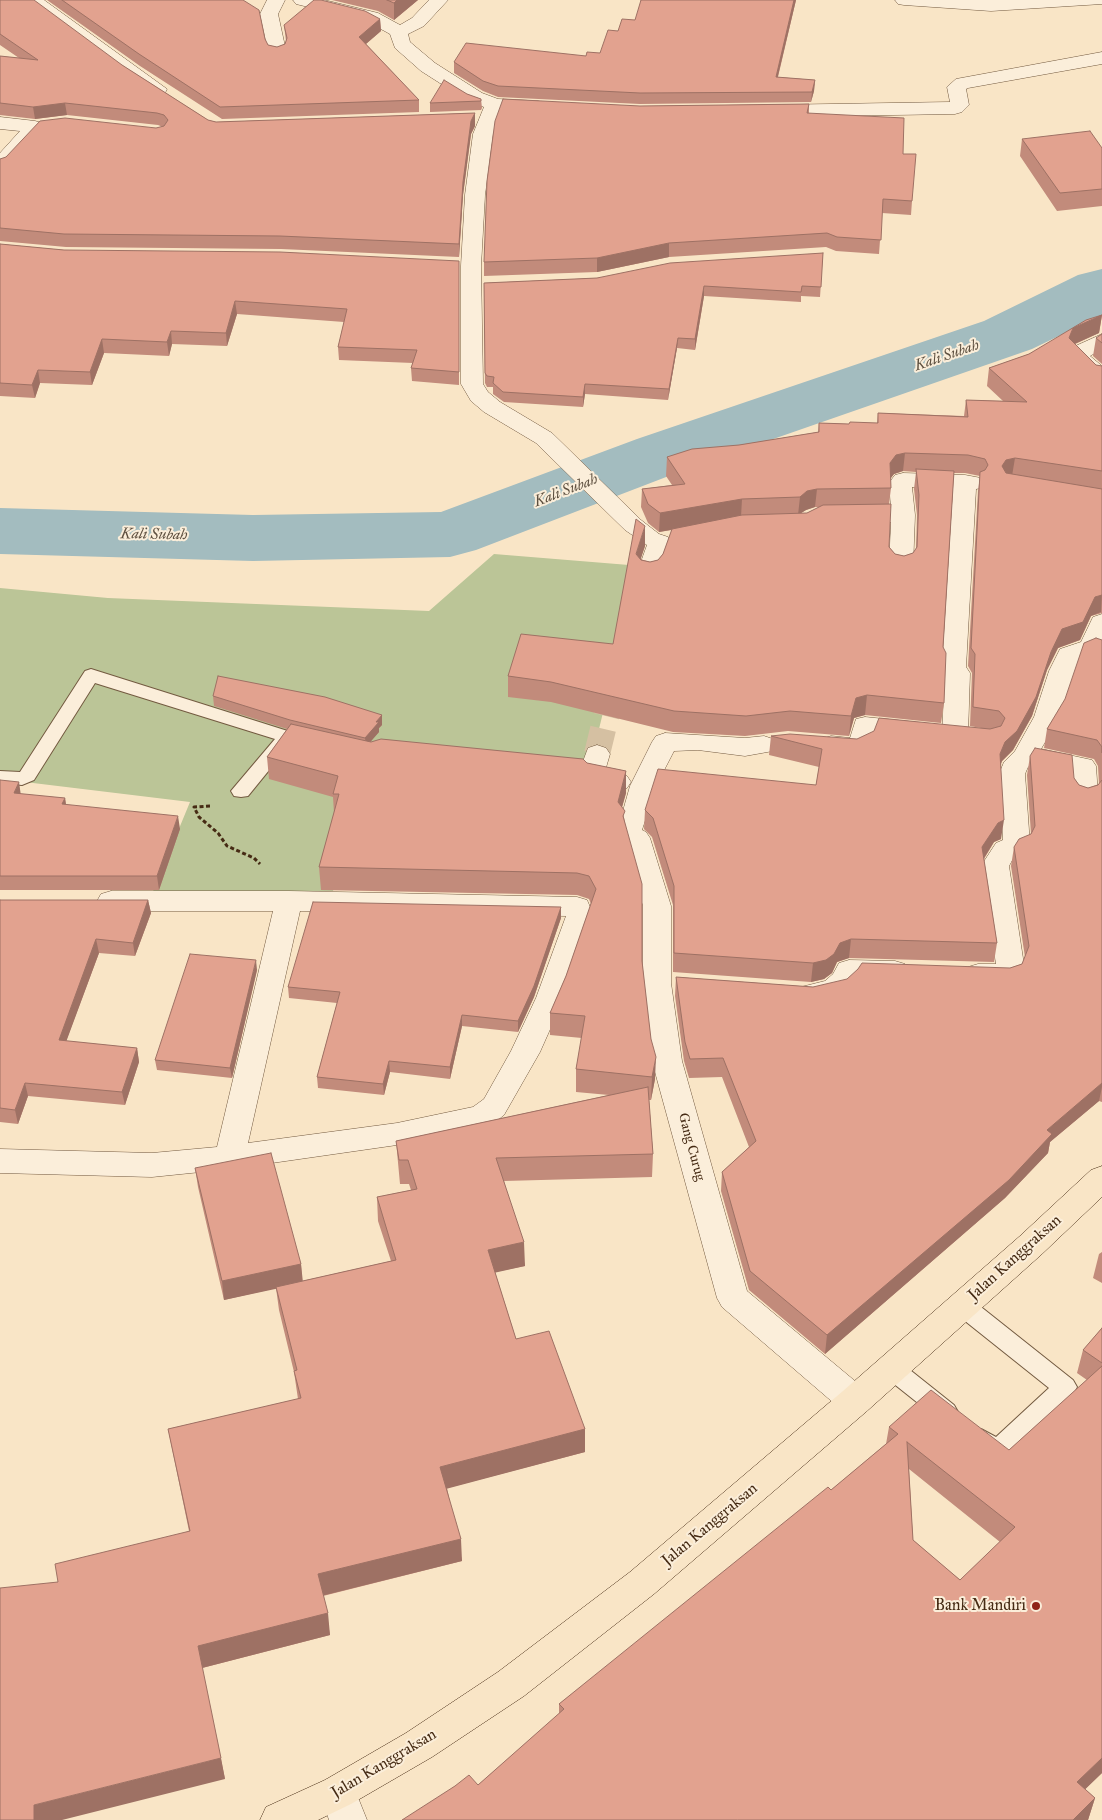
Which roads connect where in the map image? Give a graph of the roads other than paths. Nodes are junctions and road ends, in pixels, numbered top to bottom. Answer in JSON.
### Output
{"nodes":[{"id":1,"x":32,"y":0,"type":"edge"},
{"id":2,"x":276,"y":0,"type":"edge"},
{"id":3,"x":302,"y":0,"type":"edge"},
{"id":4,"x":439,"y":0,"type":"edge"},
{"id":5,"x":904,"y":0,"type":"edge"},
{"id":6,"x":908,"y":0,"type":"edge"},
{"id":7,"x":1096,"y":0,"type":"edge"},
{"id":8,"x":398,"y":31,"type":"junction"},
{"id":9,"x":277,"y":51,"type":"edge"},
{"id":10,"x":1102,"y":58,"type":"edge"},
{"id":11,"x":171,"y":98,"type":"edge"},
{"id":12,"x":553,"y":108,"type":"edge"},
{"id":13,"x":757,"y":111,"type":"edge"},
{"id":14,"x":484,"y":114,"type":"junction"},
{"id":15,"x":0,"y":123,"type":"edge"},
{"id":16,"x":55,"y":123,"type":"edge"},
{"id":17,"x":35,"y":127,"type":"junction"},
{"id":18,"x":0,"y":164,"type":"edge"},
{"id":19,"x":1102,"y":340,"type":"edge"},
{"id":20,"x":1102,"y":377,"type":"edge"},
{"id":21,"x":904,"y":515,"type":"junction"},
{"id":22,"x":834,"y":516,"type":"edge"},
{"id":23,"x":901,"y":567,"type":"edge"},
{"id":24,"x":649,"y":573,"type":"edge"},
{"id":25,"x":1102,"y":622,"type":"edge"},
{"id":26,"x":1096,"y":648,"type":"edge"},
{"id":27,"x":287,"y":738,"type":"junction"},
{"id":28,"x":306,"y":742,"type":"edge"},
{"id":29,"x":1026,"y":747,"type":"junction"},
{"id":30,"x":588,"y":765,"type":"edge"},
{"id":31,"x":0,"y":777,"type":"edge"},
{"id":32,"x":643,"y":786,"type":"junction"},
{"id":33,"x":241,"y":790,"type":"road end"},
{"id":34,"x":1085,"y":796,"type":"edge"},
{"id":35,"x":288,"y":900,"type":"junction"},
{"id":36,"x":90,"y":901,"type":"edge"},
{"id":37,"x":918,"y":972,"type":"edge"},
{"id":38,"x":948,"y":973,"type":"edge"},
{"id":39,"x":657,"y":983,"type":"junction"},
{"id":40,"x":686,"y":986,"type":"edge"},
{"id":41,"x":783,"y":993,"type":"edge"},
{"id":42,"x":230,"y":1157,"type":"junction"},
{"id":43,"x":0,"y":1161,"type":"edge"},
{"id":44,"x":1102,"y":1178,"type":"edge"},
{"id":45,"x":963,"y":1306,"type":"junction"},
{"id":46,"x":892,"y":1369,"type":"junction"},
{"id":47,"x":855,"y":1401,"type":"junction"},
{"id":48,"x":343,"y":1806,"type":"edge"},
{"id":49,"x":280,"y":1820,"type":"edge"}],
"edges":[{"from":1,"to":11,"type":"street"},
{"from":2,"to":9,"type":"street"},
{"from":3,"to":8,"type":"street"},
{"from":4,"to":8,"type":"street"},
{"from":5,"to":6,"type":"street"},
{"from":6,"to":7,"type":"street"},
{"from":8,"to":14,"type":"street"},
{"from":10,"to":13,"type":"street"},
{"from":12,"to":14,"type":"street"},
{"from":14,"to":24,"type":"street"},
{"from":15,"to":17,"type":"street"},
{"from":16,"to":17,"type":"street"},
{"from":17,"to":18,"type":"street"},
{"from":19,"to":20,"type":"street"},
{"from":21,"to":22,"type":"street"},
{"from":21,"to":23,"type":"street"},
{"from":21,"to":32,"type":"street","name":"Gang Curug"},
{"from":25,"to":26,"type":"street"},
{"from":26,"to":29,"type":"street"},
{"from":27,"to":28,"type":"lane"},
{"from":27,"to":31,"type":"lane"},
{"from":27,"to":33,"type":"lane"},
{"from":29,"to":34,"type":"street"},
{"from":29,"to":38,"type":"street"},
{"from":30,"to":32,"type":"street"},
{"from":32,"to":39,"type":"street","name":"Gang Curug"},
{"from":35,"to":36,"type":"street"},
{"from":35,"to":42,"type":"street"},
{"from":35,"to":42,"type":"street"},
{"from":37,"to":41,"type":"street"},
{"from":39,"to":40,"type":"street"},
{"from":39,"to":47,"type":"street","name":"Gang Curug"},
{"from":42,"to":43,"type":"street"},
{"from":44,"to":45,"type":"highway","name":"Jalan Kanggraksan"},
{"from":45,"to":46,"type":"highway","name":"Jalan Kanggraksan"},
{"from":45,"to":46,"type":"lane"},
{"from":46,"to":47,"type":"highway","name":"Jalan Kanggraksan"},
{"from":47,"to":48,"type":"highway","name":"Jalan Kanggraksan"},
{"from":48,"to":49,"type":"highway","name":"Jalan Kanggraksan"}]}
